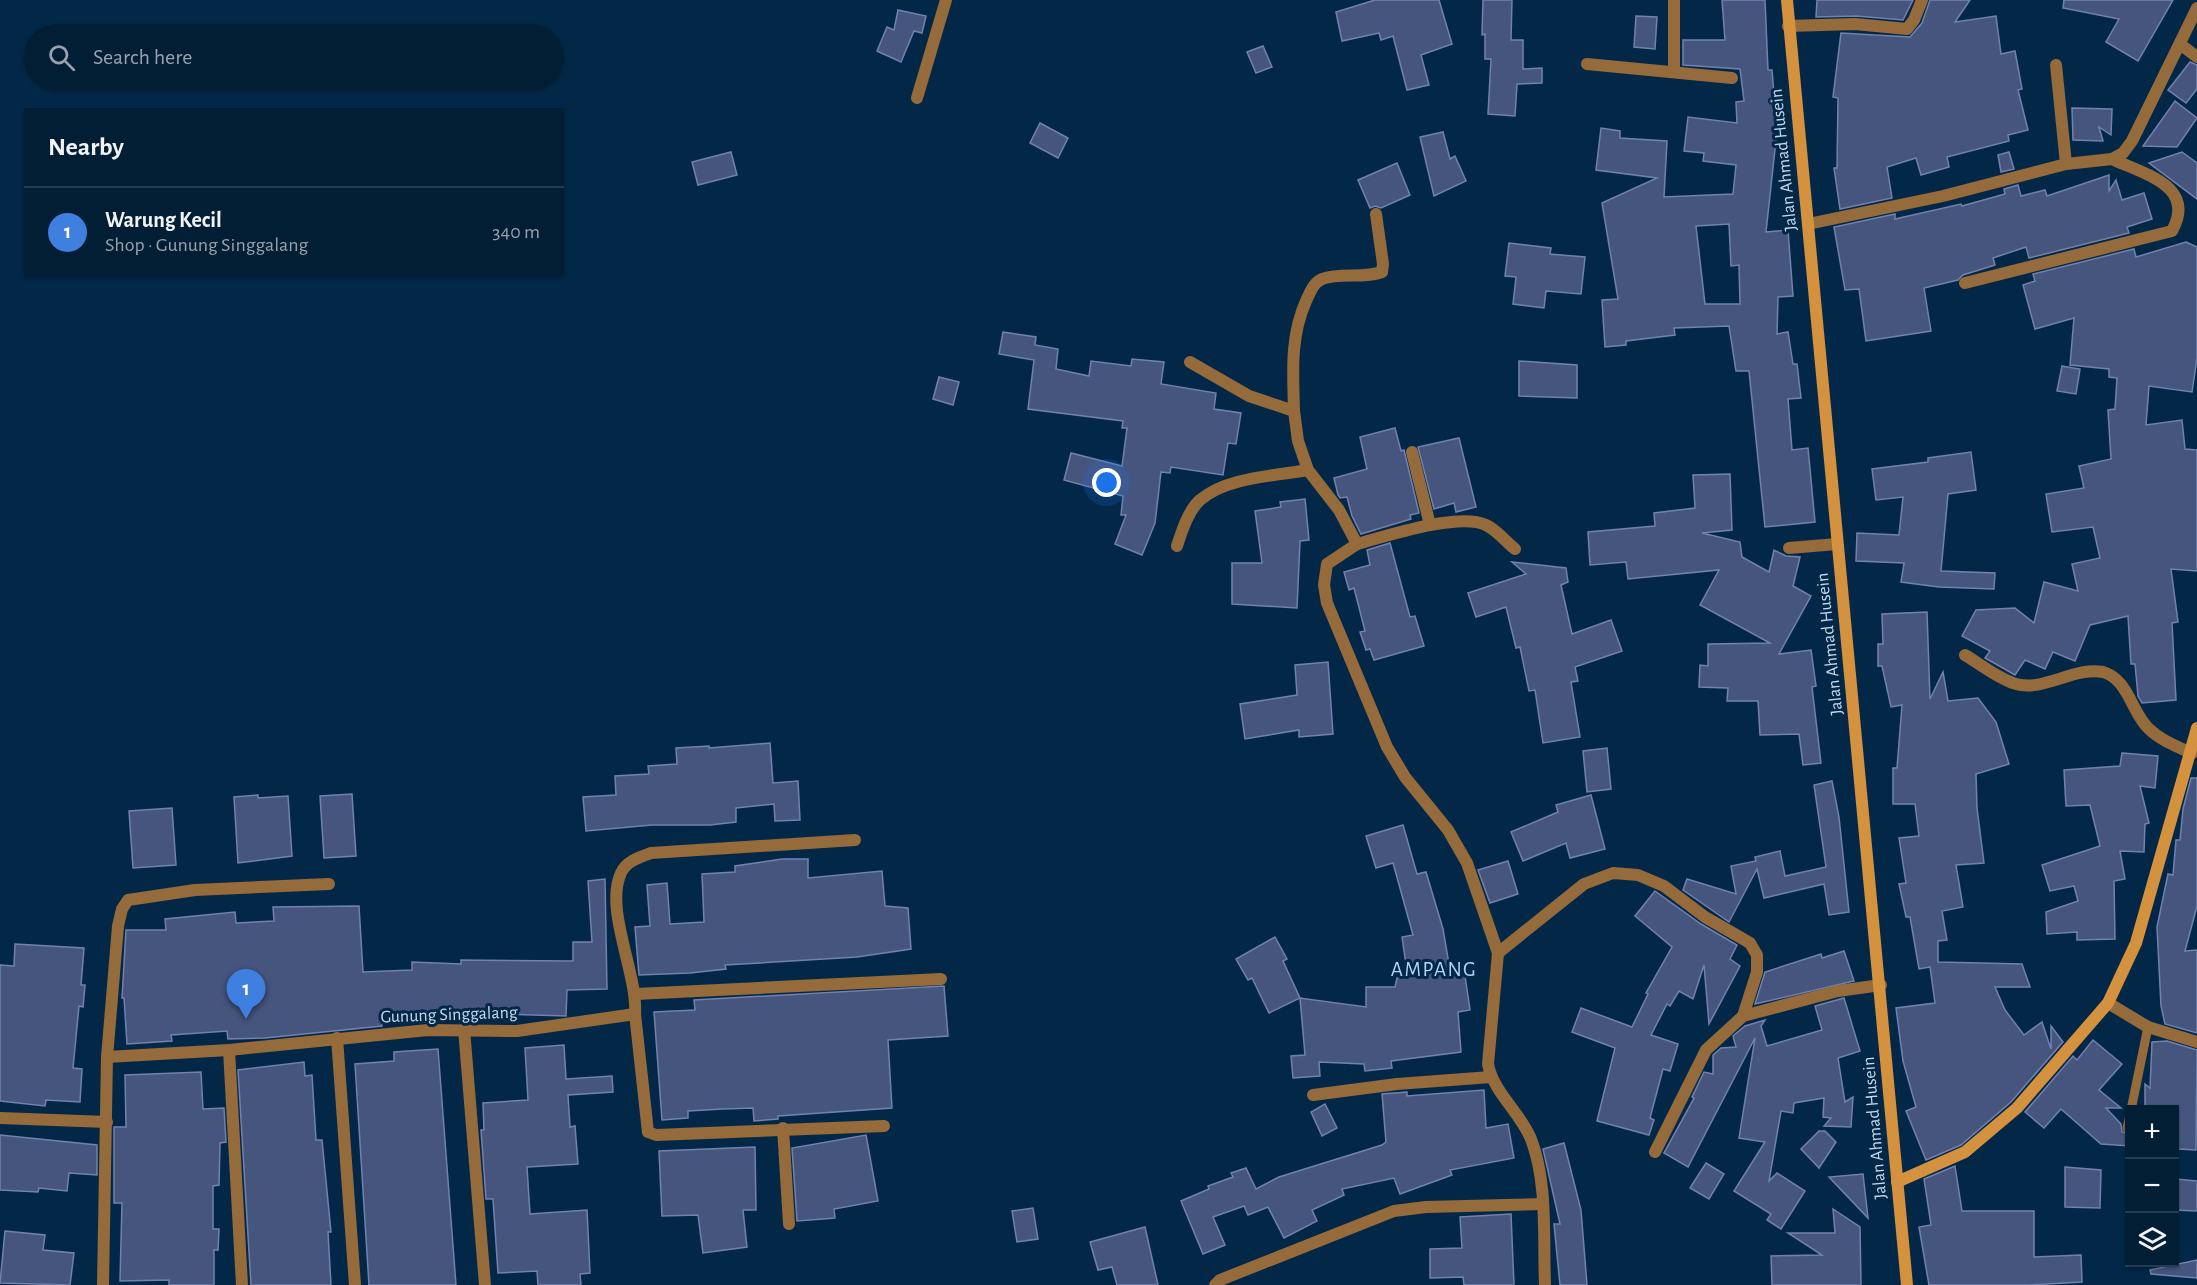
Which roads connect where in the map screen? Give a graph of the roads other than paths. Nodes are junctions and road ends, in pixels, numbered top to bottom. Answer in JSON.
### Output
{"nodes":[{"id":1,"x":946,"y":0,"type":"edge"},
{"id":2,"x":1674,"y":0,"type":"edge"},
{"id":3,"x":1787,"y":0,"type":"edge"},
{"id":4,"x":1922,"y":0,"type":"edge"},
{"id":5,"x":2197,"y":8,"type":"edge"},
{"id":6,"x":1788,"y":26,"type":"junction"},
{"id":7,"x":2180,"y":44,"type":"junction"},
{"id":8,"x":2197,"y":57,"type":"edge"},
{"id":9,"x":1587,"y":64,"type":"dead end"},
{"id":10,"x":2056,"y":65,"type":"dead end"},
{"id":11,"x":1674,"y":72,"type":"junction"},
{"id":12,"x":1732,"y":78,"type":"dead end"},
{"id":13,"x":917,"y":98,"type":"dead end"},
{"id":14,"x":2112,"y":159,"type":"junction"},
{"id":15,"x":2066,"y":164,"type":"junction"},
{"id":16,"x":1376,"y":214,"type":"dead end"},
{"id":17,"x":1808,"y":224,"type":"junction"},
{"id":18,"x":1965,"y":283,"type":"dead end"},
{"id":19,"x":1190,"y":362,"type":"dead end"},
{"id":20,"x":1294,"y":411,"type":"junction"},
{"id":21,"x":1412,"y":452,"type":"dead end"},
{"id":22,"x":1308,"y":470,"type":"junction"},
{"id":23,"x":1430,"y":525,"type":"junction"},
{"id":24,"x":1357,"y":544,"type":"junction"},
{"id":25,"x":1837,"y":544,"type":"junction"},
{"id":26,"x":1177,"y":546,"type":"dead end"},
{"id":27,"x":1789,"y":548,"type":"dead end"},
{"id":28,"x":1515,"y":549,"type":"dead end"},
{"id":29,"x":1965,"y":655,"type":"dead end"},
{"id":30,"x":2197,"y":728,"type":"edge"},
{"id":31,"x":2194,"y":752,"type":"edge"},
{"id":32,"x":855,"y":840,"type":"dead end"},
{"id":33,"x":329,"y":885,"type":"dead end"},
{"id":34,"x":1498,"y":953,"type":"junction"},
{"id":35,"x":941,"y":979,"type":"dead end"},
{"id":36,"x":1881,"y":985,"type":"junction"},
{"id":37,"x":636,"y":994,"type":"junction"},
{"id":38,"x":2108,"y":1003,"type":"junction"},
{"id":39,"x":635,"y":1014,"type":"junction"},
{"id":40,"x":1743,"y":1016,"type":"junction"},
{"id":41,"x":2148,"y":1027,"type":"junction"},
{"id":42,"x":464,"y":1029,"type":"junction"},
{"id":43,"x":337,"y":1038,"type":"junction"},
{"id":44,"x":2197,"y":1042,"type":"edge"},
{"id":45,"x":229,"y":1050,"type":"junction"},
{"id":46,"x":107,"y":1057,"type":"junction"},
{"id":47,"x":1491,"y":1077,"type":"junction"},
{"id":48,"x":1313,"y":1095,"type":"dead end"},
{"id":49,"x":2132,"y":1105,"type":"edge"},
{"id":50,"x":0,"y":1118,"type":"edge"},
{"id":51,"x":107,"y":1122,"type":"junction"},
{"id":52,"x":884,"y":1126,"type":"dead end"},
{"id":53,"x":783,"y":1128,"type":"junction"},
{"id":54,"x":1655,"y":1152,"type":"dead end"},
{"id":55,"x":1897,"y":1182,"type":"junction"},
{"id":56,"x":1542,"y":1204,"type":"junction"},
{"id":57,"x":789,"y":1224,"type":"dead end"},
{"id":58,"x":104,"y":1285,"type":"edge"},
{"id":59,"x":242,"y":1285,"type":"edge"},
{"id":60,"x":355,"y":1285,"type":"edge"},
{"id":61,"x":486,"y":1285,"type":"edge"},
{"id":62,"x":1215,"y":1285,"type":"edge"},
{"id":63,"x":1545,"y":1285,"type":"edge"},
{"id":64,"x":1907,"y":1285,"type":"edge"}],
"edges":[{"from":1,"to":13,"type":"street"},
{"from":2,"to":11,"type":"street"},
{"from":3,"to":6,"type":"main road","name":"Jalan Ahmad Husein"},
{"from":4,"to":6,"type":"street"},
{"from":5,"to":7,"type":"street"},
{"from":6,"to":17,"type":"main road","name":"Jalan Ahmad Husein"},
{"from":7,"to":8,"type":"street"},
{"from":7,"to":14,"type":"street"},
{"from":9,"to":11,"type":"street"},
{"from":10,"to":15,"type":"street"},
{"from":11,"to":12,"type":"street"},
{"from":14,"to":15,"type":"street"},
{"from":14,"to":18,"type":"street"},
{"from":15,"to":17,"type":"street"},
{"from":16,"to":20,"type":"street"},
{"from":17,"to":25,"type":"main road","name":"Jalan Ahmad Husein"},
{"from":19,"to":20,"type":"street"},
{"from":20,"to":22,"type":"street"},
{"from":21,"to":23,"type":"street"},
{"from":22,"to":24,"type":"street"},
{"from":22,"to":26,"type":"street"},
{"from":23,"to":24,"type":"street"},
{"from":23,"to":28,"type":"street"},
{"from":24,"to":34,"type":"street"},
{"from":25,"to":27,"type":"street"},
{"from":25,"to":36,"type":"main road","name":"Jalan Ahmad Husein"},
{"from":29,"to":31,"type":"street"},
{"from":30,"to":31,"type":"main road"},
{"from":31,"to":38,"type":"main road"},
{"from":32,"to":37,"type":"street"},
{"from":33,"to":46,"type":"street"},
{"from":34,"to":40,"type":"street"},
{"from":34,"to":47,"type":"street"},
{"from":35,"to":37,"type":"street"},
{"from":36,"to":40,"type":"street"},
{"from":36,"to":55,"type":"main road","name":"Jalan Ahmad Husein"},
{"from":37,"to":39,"type":"street"},
{"from":38,"to":41,"type":"street"},
{"from":38,"to":55,"type":"main road"},
{"from":39,"to":42,"type":"street","name":"Gunung Singgalang"},
{"from":39,"to":53,"type":"street"},
{"from":40,"to":54,"type":"street"},
{"from":41,"to":44,"type":"street"},
{"from":41,"to":49,"type":"lane"},
{"from":42,"to":43,"type":"street","name":"Gunung Singgalang"},
{"from":42,"to":61,"type":"street"},
{"from":43,"to":45,"type":"street","name":"Gunung Singgalang"},
{"from":43,"to":60,"type":"street"},
{"from":45,"to":46,"type":"street","name":"Gunung Singgalang"},
{"from":45,"to":59,"type":"street"},
{"from":46,"to":51,"type":"street"},
{"from":47,"to":48,"type":"street"},
{"from":47,"to":56,"type":"street"},
{"from":50,"to":51,"type":"street"},
{"from":51,"to":58,"type":"street"},
{"from":52,"to":53,"type":"street"},
{"from":53,"to":57,"type":"street"},
{"from":55,"to":64,"type":"main road","name":"Jalan Ahmad Husein"},
{"from":56,"to":62,"type":"street"},
{"from":56,"to":63,"type":"street"}]}
